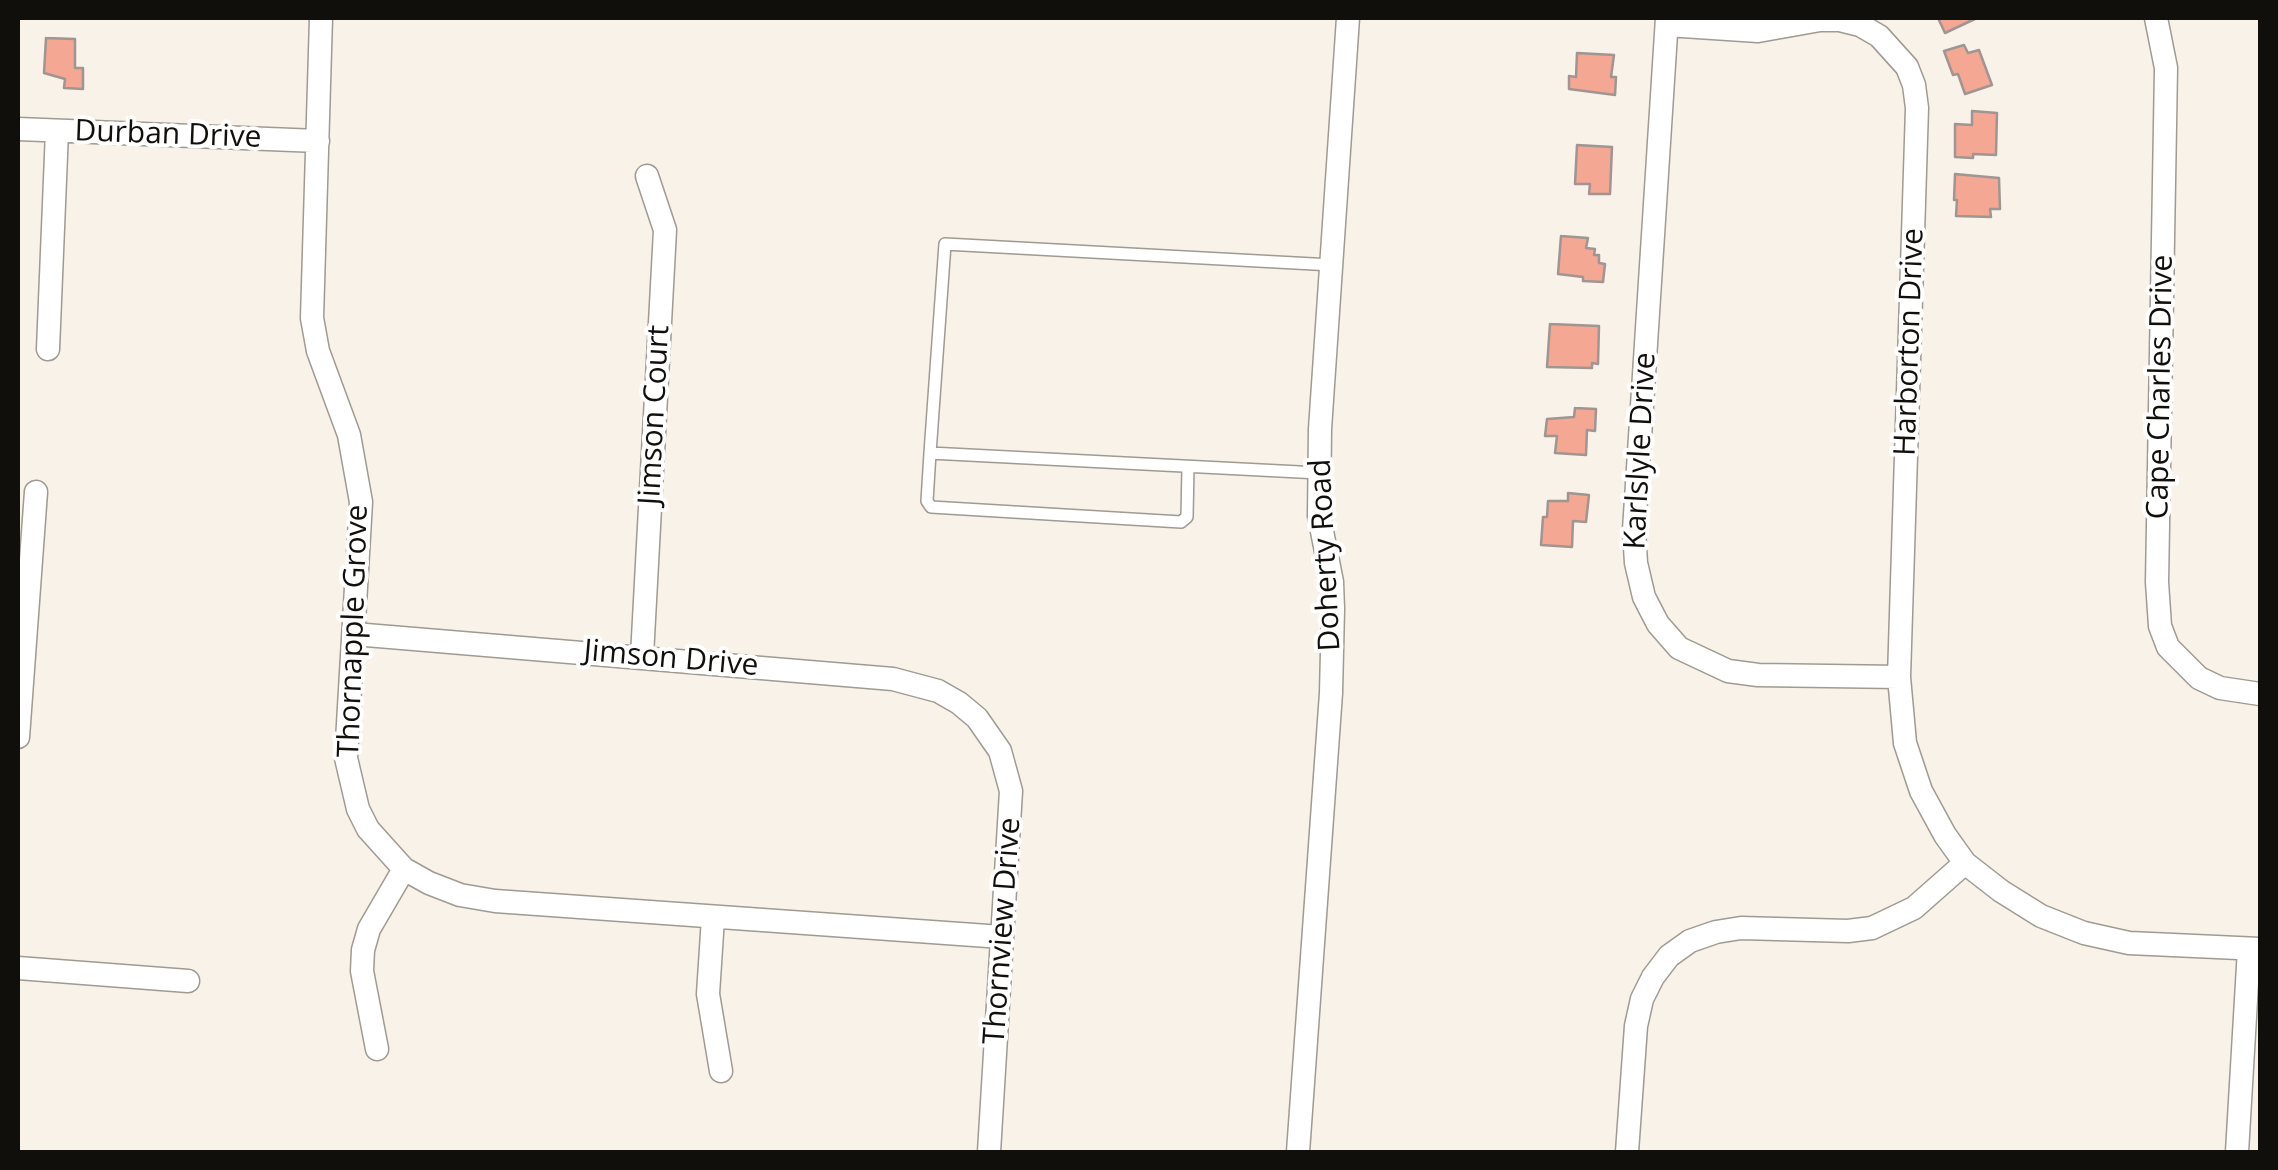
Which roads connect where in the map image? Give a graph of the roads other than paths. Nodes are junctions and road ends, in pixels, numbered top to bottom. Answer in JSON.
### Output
{"nodes":[{"id":1,"x":321,"y":18,"type":"edge"},
{"id":2,"x":1348,"y":18,"type":"edge"},
{"id":3,"x":2156,"y":18,"type":"edge"},
{"id":4,"x":1667,"y":21,"type":"edge"},
{"id":5,"x":18,"y":129,"type":"edge"},
{"id":6,"x":57,"y":131,"type":"junction"},
{"id":7,"x":318,"y":141,"type":"junction"},
{"id":8,"x":647,"y":176,"type":"dead end"},
{"id":9,"x":1332,"y":264,"type":"junction"},
{"id":10,"x":48,"y":349,"type":"dead end"},
{"id":11,"x":930,"y":453,"type":"junction"},
{"id":12,"x":1188,"y":467,"type":"junction"},
{"id":13,"x":1320,"y":473,"type":"junction"},
{"id":14,"x":36,"y":492,"type":"dead end"},
{"id":15,"x":354,"y":634,"type":"junction"},
{"id":16,"x":642,"y":656,"type":"junction"},
{"id":17,"x":1899,"y":677,"type":"junction"},
{"id":18,"x":2260,"y":694,"type":"edge"},
{"id":19,"x":977,"y":718,"type":"joint"},
{"id":20,"x":18,"y":737,"type":"edge"},
{"id":21,"x":1965,"y":863,"type":"junction"},
{"id":22,"x":404,"y":869,"type":"junction"},
{"id":23,"x":713,"y":918,"type":"junction"},
{"id":24,"x":1002,"y":937,"type":"junction"},
{"id":25,"x":2254,"y":949,"type":"edge"},
{"id":26,"x":18,"y":968,"type":"edge"},
{"id":27,"x":188,"y":981,"type":"dead end"},
{"id":28,"x":377,"y":1049,"type":"dead end"},
{"id":29,"x":721,"y":1071,"type":"dead end"},
{"id":30,"x":989,"y":1152,"type":"edge"},
{"id":31,"x":1298,"y":1152,"type":"edge"},
{"id":32,"x":1627,"y":1152,"type":"edge"},
{"id":33,"x":2237,"y":1152,"type":"edge"}],
"edges":[{"from":1,"to":7,"type":"street","name":"Thornapple Grove"},
{"from":2,"to":9,"type":"street","name":"Doherty Road"},
{"from":3,"to":18,"type":"street","name":"Cape Charles Drive"},
{"from":4,"to":17,"type":"street","name":"Karlslyle Drive"},
{"from":4,"to":17,"type":"street","name":"Harborton Drive"},
{"from":5,"to":6,"type":"street","name":"Durban Drive"},
{"from":6,"to":7,"type":"street","name":"Durban Drive"},
{"from":6,"to":10,"type":"street"},
{"from":7,"to":15,"type":"street","name":"Thornapple Grove"},
{"from":8,"to":16,"type":"street","name":"Jimson Court"},
{"from":9,"to":11,"type":"lane"},
{"from":9,"to":13,"type":"street","name":"Doherty Road"},
{"from":11,"to":12,"type":"lane"},
{"from":11,"to":12,"type":"lane"},
{"from":12,"to":13,"type":"lane"},
{"from":13,"to":31,"type":"street","name":"Doherty Road"},
{"from":14,"to":20,"type":"street"},
{"from":15,"to":16,"type":"street","name":"Jimson Drive"},
{"from":15,"to":22,"type":"street","name":"Thornapple Grove"},
{"from":16,"to":19,"type":"street","name":"Jimson Drive"},
{"from":17,"to":21,"type":"street","name":"Harborton Drive"},
{"from":19,"to":24,"type":"street","name":"Thornview Drive"},
{"from":21,"to":25,"type":"street"},
{"from":21,"to":32,"type":"street"},
{"from":22,"to":23,"type":"street","name":"Thornapple Grove"},
{"from":22,"to":28,"type":"street"},
{"from":23,"to":24,"type":"street","name":"Thornapple Grove"},
{"from":23,"to":29,"type":"street"},
{"from":24,"to":30,"type":"street","name":"Thornview Drive"},
{"from":25,"to":33,"type":"street"},
{"from":26,"to":27,"type":"street"}]}
